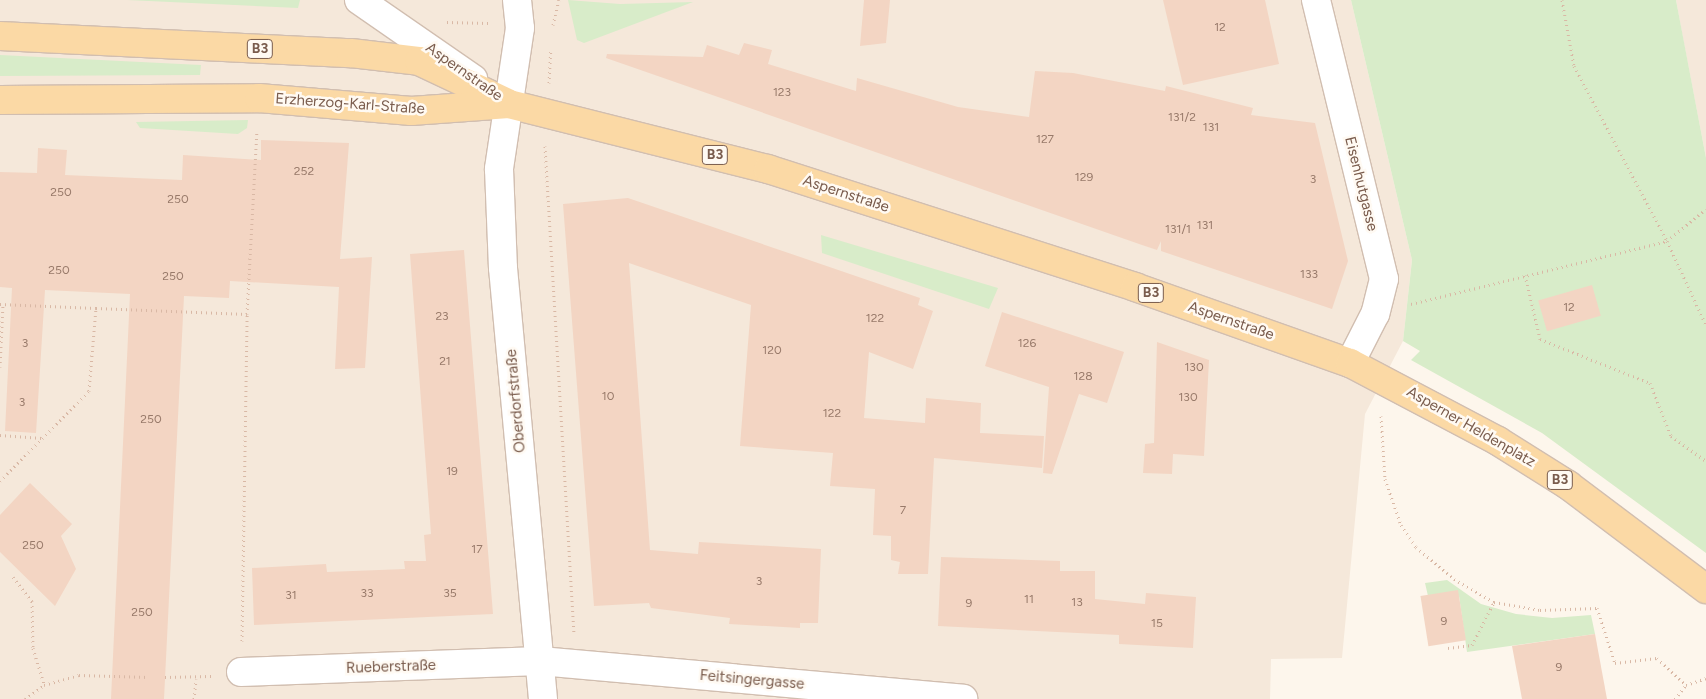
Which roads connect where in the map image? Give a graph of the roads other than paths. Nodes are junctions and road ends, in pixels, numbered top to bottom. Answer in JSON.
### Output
{"nodes":[{"id":1,"x":359,"y":0,"type":"edge"},
{"id":2,"x":517,"y":0,"type":"edge"},
{"id":3,"x":1316,"y":0,"type":"edge"},
{"id":4,"x":0,"y":36,"type":"edge"},
{"id":5,"x":0,"y":100,"type":"edge"},
{"id":6,"x":509,"y":104,"type":"junction"},
{"id":7,"x":1350,"y":363,"type":"junction"},
{"id":8,"x":1706,"y":589,"type":"edge"},
{"id":9,"x":540,"y":661,"type":"junction"},
{"id":10,"x":241,"y":672,"type":"road end"},
{"id":11,"x":543,"y":699,"type":"edge"},
{"id":12,"x":964,"y":699,"type":"edge"}],
"edges":[{"from":1,"to":6,"type":"street","name":"Aspernstraße"},
{"from":2,"to":6,"type":"street","name":"Oberdorfstraße"},
{"from":3,"to":7,"type":"street","name":"Eisenhutgasse"},
{"from":4,"to":6,"type":"main road","number":"B3"},
{"from":5,"to":6,"type":"main road","name":"Erzherzog-Karl-Straße","number":"B3"},
{"from":6,"to":7,"type":"main road","name":"Aspernstraße","number":"B3"},
{"from":6,"to":9,"type":"street","name":"Oberdorfstraße"},
{"from":7,"to":8,"type":"main road","name":"Asperner Heldenplatz","number":"B3"},
{"from":9,"to":10,"type":"street","name":"Rueberstraße"},
{"from":9,"to":11,"type":"street","name":"Oberdorfstraße"},
{"from":9,"to":12,"type":"street","name":"Feitsingergasse"}]}
